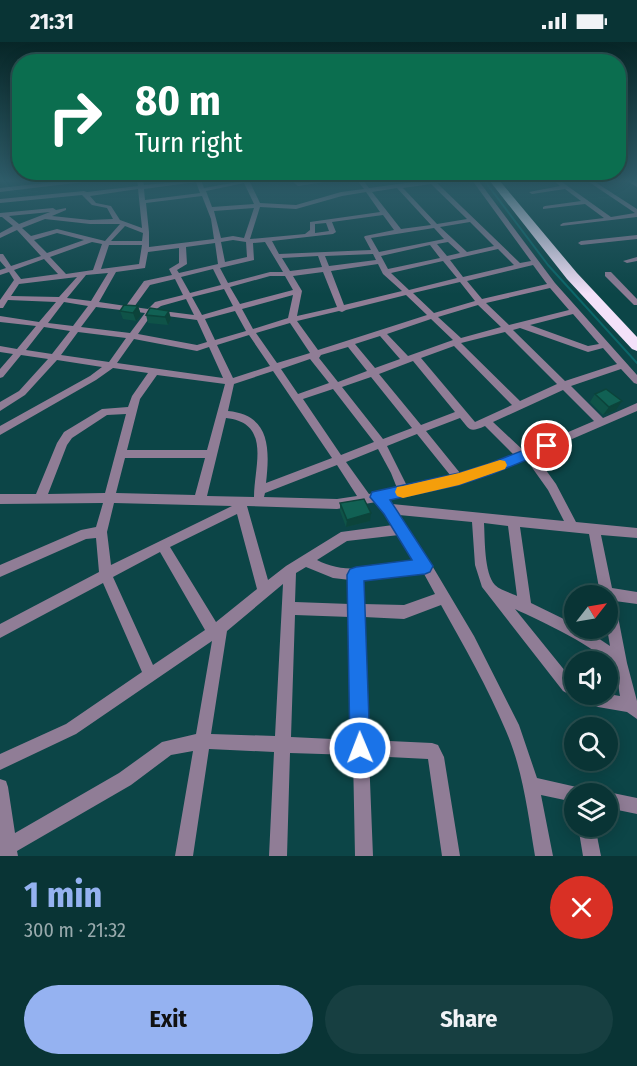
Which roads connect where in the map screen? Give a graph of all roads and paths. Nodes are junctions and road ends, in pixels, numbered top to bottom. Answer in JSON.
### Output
{"nodes":[{"id":1,"x":5,"y":218,"type":"edge"},
{"id":2,"x":42,"y":218,"type":"edge"},
{"id":3,"x":54,"y":218,"type":"edge"},
{"id":4,"x":118,"y":218,"type":"edge"},
{"id":5,"x":145,"y":218,"type":"edge"},
{"id":6,"x":214,"y":218,"type":"edge"},
{"id":7,"x":251,"y":218,"type":"edge"},
{"id":8,"x":308,"y":218,"type":"edge"},
{"id":9,"x":313,"y":218,"type":"edge"},
{"id":10,"x":349,"y":218,"type":"edge"},
{"id":11,"x":388,"y":218,"type":"edge"},
{"id":12,"x":499,"y":218,"type":"edge"},
{"id":13,"x":525,"y":218,"type":"edge"},
{"id":14,"x":533,"y":218,"type":"edge"},
{"id":15,"x":615,"y":218,"type":"edge"},
{"id":16,"x":429,"y":219,"type":"joint"},
{"id":17,"x":610,"y":219,"type":"joint"},
{"id":18,"x":471,"y":220,"type":"joint"},
{"id":19,"x":328,"y":221,"type":"junction"},
{"id":20,"x":121,"y":222,"type":"junction"},
{"id":21,"x":450,"y":223,"type":"junction"},
{"id":22,"x":435,"y":225,"type":"junction"},
{"id":23,"x":563,"y":225,"type":"dead end"},
{"id":24,"x":18,"y":227,"type":"junction"},
{"id":25,"x":147,"y":232,"type":"junction"},
{"id":26,"x":399,"y":232,"type":"junction"},
{"id":27,"x":493,"y":232,"type":"dead end"},
{"id":28,"x":485,"y":233,"type":"junction"},
{"id":29,"x":0,"y":236,"type":"edge"},
{"id":30,"x":307,"y":236,"type":"junction"},
{"id":31,"x":637,"y":237,"type":"edge"},
{"id":32,"x":29,"y":239,"type":"junction"},
{"id":33,"x":91,"y":240,"type":"junction"},
{"id":34,"x":218,"y":240,"type":"junction"},
{"id":35,"x":449,"y":240,"type":"junction"},
{"id":36,"x":247,"y":241,"type":"junction"},
{"id":37,"x":268,"y":241,"type":"junction"},
{"id":38,"x":106,"y":243,"type":"junction"},
{"id":39,"x":432,"y":243,"type":"junction"},
{"id":40,"x":581,"y":243,"type":"dead end"},
{"id":41,"x":182,"y":245,"type":"junction"},
{"id":42,"x":145,"y":247,"type":"junction"},
{"id":43,"x":500,"y":247,"type":"junction"},
{"id":44,"x":320,"y":253,"type":"junction"},
{"id":45,"x":465,"y":254,"type":"junction"},
{"id":46,"x":0,"y":256,"type":"edge"},
{"id":47,"x":277,"y":256,"type":"junction"},
{"id":48,"x":377,"y":256,"type":"junction"},
{"id":49,"x":47,"y":258,"type":"junction"},
{"id":50,"x":445,"y":258,"type":"junction"},
{"id":51,"x":637,"y":259,"type":"edge"},
{"id":52,"x":627,"y":261,"type":"dead end"},
{"id":53,"x":535,"y":262,"type":"junction"},
{"id":54,"x":218,"y":265,"type":"junction"},
{"id":55,"x":519,"y":266,"type":"junction"},
{"id":56,"x":11,"y":269,"type":"junction"},
{"id":57,"x":327,"y":269,"type":"junction"},
{"id":58,"x":113,"y":270,"type":"junction"},
{"id":59,"x":386,"y":272,"type":"junction"},
{"id":60,"x":0,"y":273,"type":"edge"},
{"id":61,"x":96,"y":273,"type":"junction"},
{"id":62,"x":83,"y":274,"type":"junction"},
{"id":63,"x":288,"y":274,"type":"junction"},
{"id":64,"x":608,"y":274,"type":"dead end"},
{"id":65,"x":64,"y":276,"type":"junction"},
{"id":66,"x":177,"y":276,"type":"junction"},
{"id":67,"x":461,"y":279,"type":"junction"},
{"id":68,"x":17,"y":282,"type":"junction"},
{"id":69,"x":552,"y":285,"type":"junction"},
{"id":70,"x":226,"y":286,"type":"junction"},
{"id":71,"x":637,"y":288,"type":"edge"},
{"id":72,"x":624,"y":290,"type":"junction"},
{"id":73,"x":298,"y":291,"type":"junction"},
{"id":74,"x":407,"y":292,"type":"junction"},
{"id":75,"x":188,"y":296,"type":"junction"},
{"id":76,"x":7,"y":298,"type":"junction"},
{"id":77,"x":63,"y":300,"type":"junction"},
{"id":78,"x":480,"y":302,"type":"junction"},
{"id":79,"x":637,"y":303,"type":"edge"},
{"id":80,"x":93,"y":304,"type":"junction"},
{"id":81,"x":0,"y":306,"type":"edge"},
{"id":82,"x":238,"y":307,"type":"junction"},
{"id":83,"x":129,"y":308,"type":"junction"},
{"id":84,"x":151,"y":310,"type":"junction"},
{"id":85,"x":342,"y":310,"type":"junction"},
{"id":86,"x":574,"y":311,"type":"junction"},
{"id":87,"x":433,"y":316,"type":"junction"},
{"id":88,"x":200,"y":318,"type":"junction"},
{"id":89,"x":0,"y":319,"type":"edge"},
{"id":90,"x":292,"y":320,"type":"junction"},
{"id":91,"x":44,"y":324,"type":"junction"},
{"id":92,"x":521,"y":325,"type":"junction"},
{"id":93,"x":507,"y":328,"type":"junction"},
{"id":94,"x":74,"y":329,"type":"junction"},
{"id":95,"x":251,"y":332,"type":"junction"},
{"id":96,"x":382,"y":333,"type":"junction"},
{"id":97,"x":637,"y":334,"type":"edge"},
{"id":98,"x":547,"y":335,"type":"junction"},
{"id":99,"x":132,"y":336,"type":"junction"},
{"id":100,"x":457,"y":342,"type":"junction"},
{"id":101,"x":350,"y":344,"type":"junction"},
{"id":102,"x":213,"y":345,"type":"junction"},
{"id":103,"x":605,"y":345,"type":"junction"},
{"id":104,"x":637,"y":346,"type":"edge"},
{"id":105,"x":0,"y":349,"type":"edge"},
{"id":106,"x":527,"y":349,"type":"junction"},
{"id":107,"x":22,"y":351,"type":"junction"},
{"id":108,"x":56,"y":355,"type":"junction"},
{"id":109,"x":315,"y":356,"type":"junction"},
{"id":110,"x":411,"y":358,"type":"junction"},
{"id":111,"x":111,"y":365,"type":"junction"},
{"id":112,"x":622,"y":365,"type":"junction"},
{"id":113,"x":276,"y":368,"type":"junction"},
{"id":114,"x":374,"y":372,"type":"junction"},
{"id":115,"x":153,"y":373,"type":"junction"},
{"id":116,"x":0,"y":375,"type":"edge"},
{"id":117,"x":637,"y":381,"type":"edge"},
{"id":118,"x":230,"y":382,"type":"junction"},
{"id":119,"x":564,"y":385,"type":"junction"},
{"id":120,"x":335,"y":386,"type":"junction"},
{"id":121,"x":296,"y":398,"type":"junction"},
{"id":122,"x":519,"y":406,"type":"junction"},
{"id":123,"x":0,"y":407,"type":"edge"},
{"id":124,"x":637,"y":407,"type":"edge"},
{"id":125,"x":132,"y":410,"type":"junction"},
{"id":126,"x":462,"y":413,"type":"junction"},
{"id":127,"x":222,"y":414,"type":"junction"},
{"id":128,"x":486,"y":421,"type":"junction"},
{"id":129,"x":602,"y":423,"type":"junction"},
{"id":130,"x":1,"y":429,"type":"edge"},
{"id":131,"x":421,"y":429,"type":"junction"},
{"id":132,"x":381,"y":444,"type":"junction"},
{"id":133,"x":121,"y":454,"type":"junction"},
{"id":134,"x":212,"y":454,"type":"junction"},
{"id":135,"x":525,"y":455,"type":"junction"},
{"id":136,"x":339,"y":460,"type":"junction"},
{"id":137,"x":459,"y":479,"type":"junction"},
{"id":138,"x":404,"y":491,"type":"junction"},
{"id":139,"x":259,"y":496,"type":"junction"},
{"id":140,"x":109,"y":498,"type":"junction"},
{"id":141,"x":372,"y":498,"type":"junction"},
{"id":142,"x":0,"y":499,"type":"edge"},
{"id":143,"x":40,"y":499,"type":"junction"},
{"id":144,"x":200,"y":500,"type":"junction"},
{"id":145,"x":242,"y":504,"type":"junction"},
{"id":146,"x":389,"y":509,"type":"junction"},
{"id":147,"x":478,"y":518,"type":"junction"},
{"id":148,"x":513,"y":522,"type":"junction"},
{"id":149,"x":573,"y":527,"type":"junction"},
{"id":150,"x":402,"y":529,"type":"junction"},
{"id":151,"x":594,"y":529,"type":"junction"},
{"id":152,"x":101,"y":532,"type":"junction"},
{"id":153,"x":637,"y":533,"type":"edge"},
{"id":154,"x":162,"y":545,"type":"junction"},
{"id":155,"x":305,"y":560,"type":"junction"},
{"id":156,"x":425,"y":566,"type":"junction"},
{"id":157,"x":290,"y":570,"type":"junction"},
{"id":158,"x":0,"y":571,"type":"edge"},
{"id":159,"x":106,"y":575,"type":"junction"},
{"id":160,"x":356,"y":575,"type":"junction"},
{"id":161,"x":605,"y":585,"type":"edge"},
{"id":162,"x":264,"y":590,"type":"junction"},
{"id":163,"x":491,"y":590,"type":"junction"},
{"id":164,"x":444,"y":597,"type":"junction"},
{"id":165,"x":618,"y":597,"type":"edge"},
{"id":166,"x":637,"y":598,"type":"edge"},
{"id":167,"x":525,"y":607,"type":"junction"},
{"id":168,"x":288,"y":608,"type":"junction"},
{"id":169,"x":356,"y":611,"type":"junction"},
{"id":170,"x":0,"y":628,"type":"edge"},
{"id":171,"x":217,"y":629,"type":"junction"},
{"id":172,"x":615,"y":639,"type":"edge"},
{"id":173,"x":620,"y":663,"type":"junction"},
{"id":174,"x":150,"y":675,"type":"junction"},
{"id":175,"x":564,"y":681,"type":"edge"},
{"id":176,"x":618,"y":704,"type":"edge"},
{"id":177,"x":634,"y":708,"type":"edge"},
{"id":178,"x":202,"y":741,"type":"junction"},
{"id":179,"x":283,"y":745,"type":"junction"},
{"id":180,"x":360,"y":748,"type":"junction"},
{"id":181,"x":0,"y":762,"type":"edge"},
{"id":182,"x":531,"y":785,"type":"junction"},
{"id":183,"x":0,"y":787,"type":"edge"},
{"id":184,"x":564,"y":792,"type":"edge"},
{"id":185,"x":618,"y":802,"type":"edge"},
{"id":186,"x":637,"y":806,"type":"edge"},
{"id":187,"x":588,"y":837,"type":"edge"},
{"id":188,"x":9,"y":851,"type":"edge"},
{"id":189,"x":184,"y":856,"type":"edge"},
{"id":190,"x":278,"y":856,"type":"edge"},
{"id":191,"x":364,"y":856,"type":"edge"},
{"id":192,"x":451,"y":856,"type":"edge"},
{"id":193,"x":544,"y":856,"type":"edge"},
{"id":194,"x":592,"y":856,"type":"edge"}],
"edges":[{"from":1,"to":24,"type":"street"},
{"from":2,"to":24,"type":"street"},
{"from":3,"to":20,"type":"street"},
{"from":4,"to":20,"type":"street"},
{"from":5,"to":25,"type":"street"},
{"from":6,"to":34,"type":"street"},
{"from":7,"to":36,"type":"street"},
{"from":8,"to":30,"type":"street"},
{"from":9,"to":19,"type":"street"},
{"from":10,"to":19,"type":"street"},
{"from":11,"to":26,"type":"street"},
{"from":12,"to":53,"type":"street"},
{"from":13,"to":104,"type":"highway"},
{"from":14,"to":97,"type":"highway"},
{"from":15,"to":17,"type":"street"},
{"from":16,"to":21,"type":"street"},
{"from":16,"to":22,"type":"street"},
{"from":17,"to":23,"type":"street"},
{"from":18,"to":21,"type":"street"},
{"from":18,"to":28,"type":"street"},
{"from":19,"to":30,"type":"street"},
{"from":20,"to":25,"type":"street"},
{"from":20,"to":38,"type":"street"},
{"from":21,"to":22,"type":"street"},
{"from":22,"to":26,"type":"street"},
{"from":22,"to":35,"type":"street"},
{"from":24,"to":29,"type":"street"},
{"from":24,"to":32,"type":"street"},
{"from":25,"to":42,"type":"street"},
{"from":26,"to":48,"type":"street"},
{"from":27,"to":28,"type":"street"},
{"from":28,"to":43,"type":"street"},
{"from":30,"to":37,"type":"street"},
{"from":31,"to":40,"type":"street"},
{"from":32,"to":33,"type":"street"},
{"from":32,"to":49,"type":"street"},
{"from":33,"to":38,"type":"street"},
{"from":33,"to":49,"type":"street"},
{"from":34,"to":36,"type":"street"},
{"from":34,"to":41,"type":"street"},
{"from":34,"to":54,"type":"street"},
{"from":35,"to":39,"type":"street"},
{"from":35,"to":45,"type":"street"},
{"from":36,"to":37,"type":"street"},
{"from":36,"to":54,"type":"street"},
{"from":37,"to":47,"type":"street"},
{"from":38,"to":42,"type":"street"},
{"from":38,"to":61,"type":"street"},
{"from":39,"to":48,"type":"street"},
{"from":39,"to":50,"type":"street"},
{"from":41,"to":42,"type":"street"},
{"from":41,"to":66,"type":"street"},
{"from":42,"to":58,"type":"street"},
{"from":43,"to":45,"type":"street"},
{"from":43,"to":55,"type":"street"},
{"from":44,"to":47,"type":"street"},
{"from":44,"to":48,"type":"street"},
{"from":44,"to":57,"type":"street"},
{"from":45,"to":50,"type":"street"},
{"from":46,"to":56,"type":"street"},
{"from":47,"to":63,"type":"street"},
{"from":48,"to":57,"type":"street"},
{"from":48,"to":59,"type":"street"},
{"from":49,"to":56,"type":"street"},
{"from":49,"to":65,"type":"street"},
{"from":50,"to":59,"type":"street"},
{"from":50,"to":67,"type":"street"},
{"from":51,"to":52,"type":"street"},
{"from":53,"to":55,"type":"street"},
{"from":53,"to":69,"type":"street"},
{"from":54,"to":66,"type":"street"},
{"from":54,"to":70,"type":"street"},
{"from":55,"to":67,"type":"street"},
{"from":56,"to":60,"type":"street"},
{"from":56,"to":68,"type":"street"},
{"from":57,"to":63,"type":"street"},
{"from":57,"to":85,"type":"street"},
{"from":58,"to":61,"type":"street"},
{"from":58,"to":80,"type":"street"},
{"from":59,"to":74,"type":"street"},
{"from":61,"to":62,"type":"street"},
{"from":62,"to":65,"type":"street"},
{"from":62,"to":77,"type":"street"},
{"from":63,"to":70,"type":"street"},
{"from":63,"to":73,"type":"street"},
{"from":64,"to":72,"type":"street"},
{"from":65,"to":68,"type":"street"},
{"from":66,"to":75,"type":"street"},
{"from":66,"to":83,"type":"street"},
{"from":67,"to":74,"type":"street"},
{"from":67,"to":78,"type":"street"},
{"from":68,"to":76,"type":"street"},
{"from":69,"to":78,"type":"street"},
{"from":69,"to":86,"type":"street"},
{"from":70,"to":75,"type":"street"},
{"from":70,"to":82,"type":"street"},
{"from":71,"to":72,"type":"street"},
{"from":72,"to":79,"type":"street"},
{"from":73,"to":82,"type":"street"},
{"from":73,"to":90,"type":"street"},
{"from":74,"to":85,"type":"street"},
{"from":74,"to":87,"type":"street"},
{"from":75,"to":84,"type":"street"},
{"from":75,"to":88,"type":"street"},
{"from":76,"to":77,"type":"street"},
{"from":76,"to":81,"type":"street"},
{"from":77,"to":80,"type":"street"},
{"from":77,"to":91,"type":"street"},
{"from":78,"to":87,"type":"street"},
{"from":78,"to":93,"type":"street"},
{"from":80,"to":83,"type":"street"},
{"from":80,"to":94,"type":"street"},
{"from":82,"to":88,"type":"street"},
{"from":82,"to":95,"type":"street"},
{"from":83,"to":84,"type":"street"},
{"from":84,"to":88,"type":"street"},
{"from":84,"to":99,"type":"street"},
{"from":85,"to":90,"type":"street"},
{"from":86,"to":92,"type":"street"},
{"from":86,"to":103,"type":"street"},
{"from":87,"to":96,"type":"street"},
{"from":87,"to":100,"type":"street"},
{"from":88,"to":102,"type":"street"},
{"from":89,"to":91,"type":"street"},
{"from":90,"to":95,"type":"street"},
{"from":90,"to":109,"type":"street"},
{"from":91,"to":94,"type":"street"},
{"from":91,"to":107,"type":"street"},
{"from":92,"to":93,"type":"street"},
{"from":92,"to":98,"type":"street"},
{"from":93,"to":100,"type":"street"},
{"from":93,"to":106,"type":"street"},
{"from":94,"to":99,"type":"street"},
{"from":94,"to":108,"type":"street"},
{"from":95,"to":102,"type":"street"},
{"from":95,"to":113,"type":"street"},
{"from":96,"to":101,"type":"street"},
{"from":96,"to":110,"type":"street"},
{"from":98,"to":103,"type":"street"},
{"from":98,"to":106,"type":"street"},
{"from":99,"to":102,"type":"street"},
{"from":99,"to":111,"type":"street"},
{"from":100,"to":110,"type":"street"},
{"from":100,"to":122,"type":"street"},
{"from":101,"to":109,"type":"street"},
{"from":101,"to":114,"type":"street"},
{"from":102,"to":118,"type":"street"},
{"from":103,"to":112,"type":"street"},
{"from":105,"to":107,"type":"street"},
{"from":106,"to":119,"type":"street"},
{"from":107,"to":108,"type":"street"},
{"from":107,"to":116,"type":"street"},
{"from":108,"to":111,"type":"street"},
{"from":108,"to":123,"type":"street"},
{"from":109,"to":113,"type":"street"},
{"from":109,"to":120,"type":"street"},
{"from":110,"to":114,"type":"street"},
{"from":110,"to":126,"type":"street"},
{"from":111,"to":115,"type":"street"},
{"from":111,"to":130,"type":"street"},
{"from":112,"to":117,"type":"street"},
{"from":112,"to":119,"type":"street"},
{"from":113,"to":118,"type":"street"},
{"from":113,"to":121,"type":"street"},
{"from":114,"to":120,"type":"street"},
{"from":114,"to":131,"type":"street"},
{"from":115,"to":118,"type":"street"},
{"from":115,"to":125,"type":"street"},
{"from":118,"to":127,"type":"street"},
{"from":119,"to":122,"type":"street"},
{"from":119,"to":129,"type":"street"},
{"from":120,"to":121,"type":"street"},
{"from":120,"to":132,"type":"street"},
{"from":121,"to":136,"type":"street"},
{"from":122,"to":128,"type":"street"},
{"from":124,"to":129,"type":"street"},
{"from":125,"to":133,"type":"street"},
{"from":125,"to":143,"type":"street"},
{"from":126,"to":128,"type":"street"},
{"from":126,"to":131,"type":"street"},
{"from":127,"to":134,"type":"street"},
{"from":127,"to":139,"type":"street"},
{"from":128,"to":135,"type":"street"},
{"from":129,"to":135,"type":"street"},
{"from":131,"to":132,"type":"street"},
{"from":131,"to":137,"type":"street"},
{"from":132,"to":136,"type":"street"},
{"from":132,"to":138,"type":"street"},
{"from":133,"to":134,"type":"street"},
{"from":133,"to":140,"type":"street"},
{"from":134,"to":144,"type":"street"},
{"from":135,"to":137,"type":"street"},
{"from":135,"to":149,"type":"street"},
{"from":136,"to":139,"type":"street"},
{"from":136,"to":141,"type":"street"},
{"from":137,"to":138,"type":"street"},
{"from":138,"to":141,"type":"street"},
{"from":139,"to":141,"type":"street"},
{"from":139,"to":145,"type":"street"},
{"from":140,"to":143,"type":"street"},
{"from":140,"to":144,"type":"street"},
{"from":140,"to":152,"type":"street"},
{"from":141,"to":146,"type":"street"},
{"from":142,"to":143,"type":"street"},
{"from":144,"to":145,"type":"street"},
{"from":145,"to":154,"type":"street"},
{"from":145,"to":162,"type":"street"},
{"from":146,"to":147,"type":"street"},
{"from":146,"to":150,"type":"street"},
{"from":147,"to":148,"type":"street"},
{"from":147,"to":163,"type":"street"},
{"from":148,"to":149,"type":"street"},
{"from":148,"to":167,"type":"street"},
{"from":149,"to":151,"type":"street"},
{"from":150,"to":155,"type":"street"},
{"from":150,"to":156,"type":"street"},
{"from":151,"to":153,"type":"street"},
{"from":151,"to":161,"type":"street"},
{"from":152,"to":158,"type":"street"},
{"from":152,"to":159,"type":"street"},
{"from":154,"to":159,"type":"street"},
{"from":154,"to":171,"type":"street"},
{"from":155,"to":157,"type":"street"},
{"from":155,"to":160,"type":"street"},
{"from":156,"to":160,"type":"street"},
{"from":156,"to":164,"type":"street"},
{"from":157,"to":162,"type":"street"},
{"from":157,"to":168,"type":"street"},
{"from":159,"to":170,"type":"street"},
{"from":159,"to":174,"type":"street"},
{"from":160,"to":169,"type":"street"},
{"from":162,"to":171,"type":"street"},
{"from":163,"to":167,"type":"street"},
{"from":163,"to":175,"type":"street"},
{"from":164,"to":169,"type":"street"},
{"from":164,"to":182,"type":"street"},
{"from":165,"to":166,"type":"street"},
{"from":167,"to":173,"type":"street"},
{"from":168,"to":169,"type":"street"},
{"from":168,"to":179,"type":"street"},
{"from":169,"to":180,"type":"street"},
{"from":171,"to":174,"type":"street"},
{"from":171,"to":178,"type":"street"},
{"from":172,"to":173,"type":"street"},
{"from":173,"to":177,"type":"street"},
{"from":174,"to":181,"type":"street"},
{"from":176,"to":177,"type":"street"},
{"from":178,"to":179,"type":"street"},
{"from":178,"to":188,"type":"street"},
{"from":178,"to":189,"type":"street"},
{"from":179,"to":180,"type":"street"},
{"from":179,"to":190,"type":"street"},
{"from":180,"to":191,"type":"street"},
{"from":180,"to":192,"type":"street"},
{"from":182,"to":184,"type":"street"},
{"from":182,"to":193,"type":"street"},
{"from":183,"to":188,"type":"street"},
{"from":185,"to":186,"type":"street"},
{"from":187,"to":194,"type":"street"}]}
